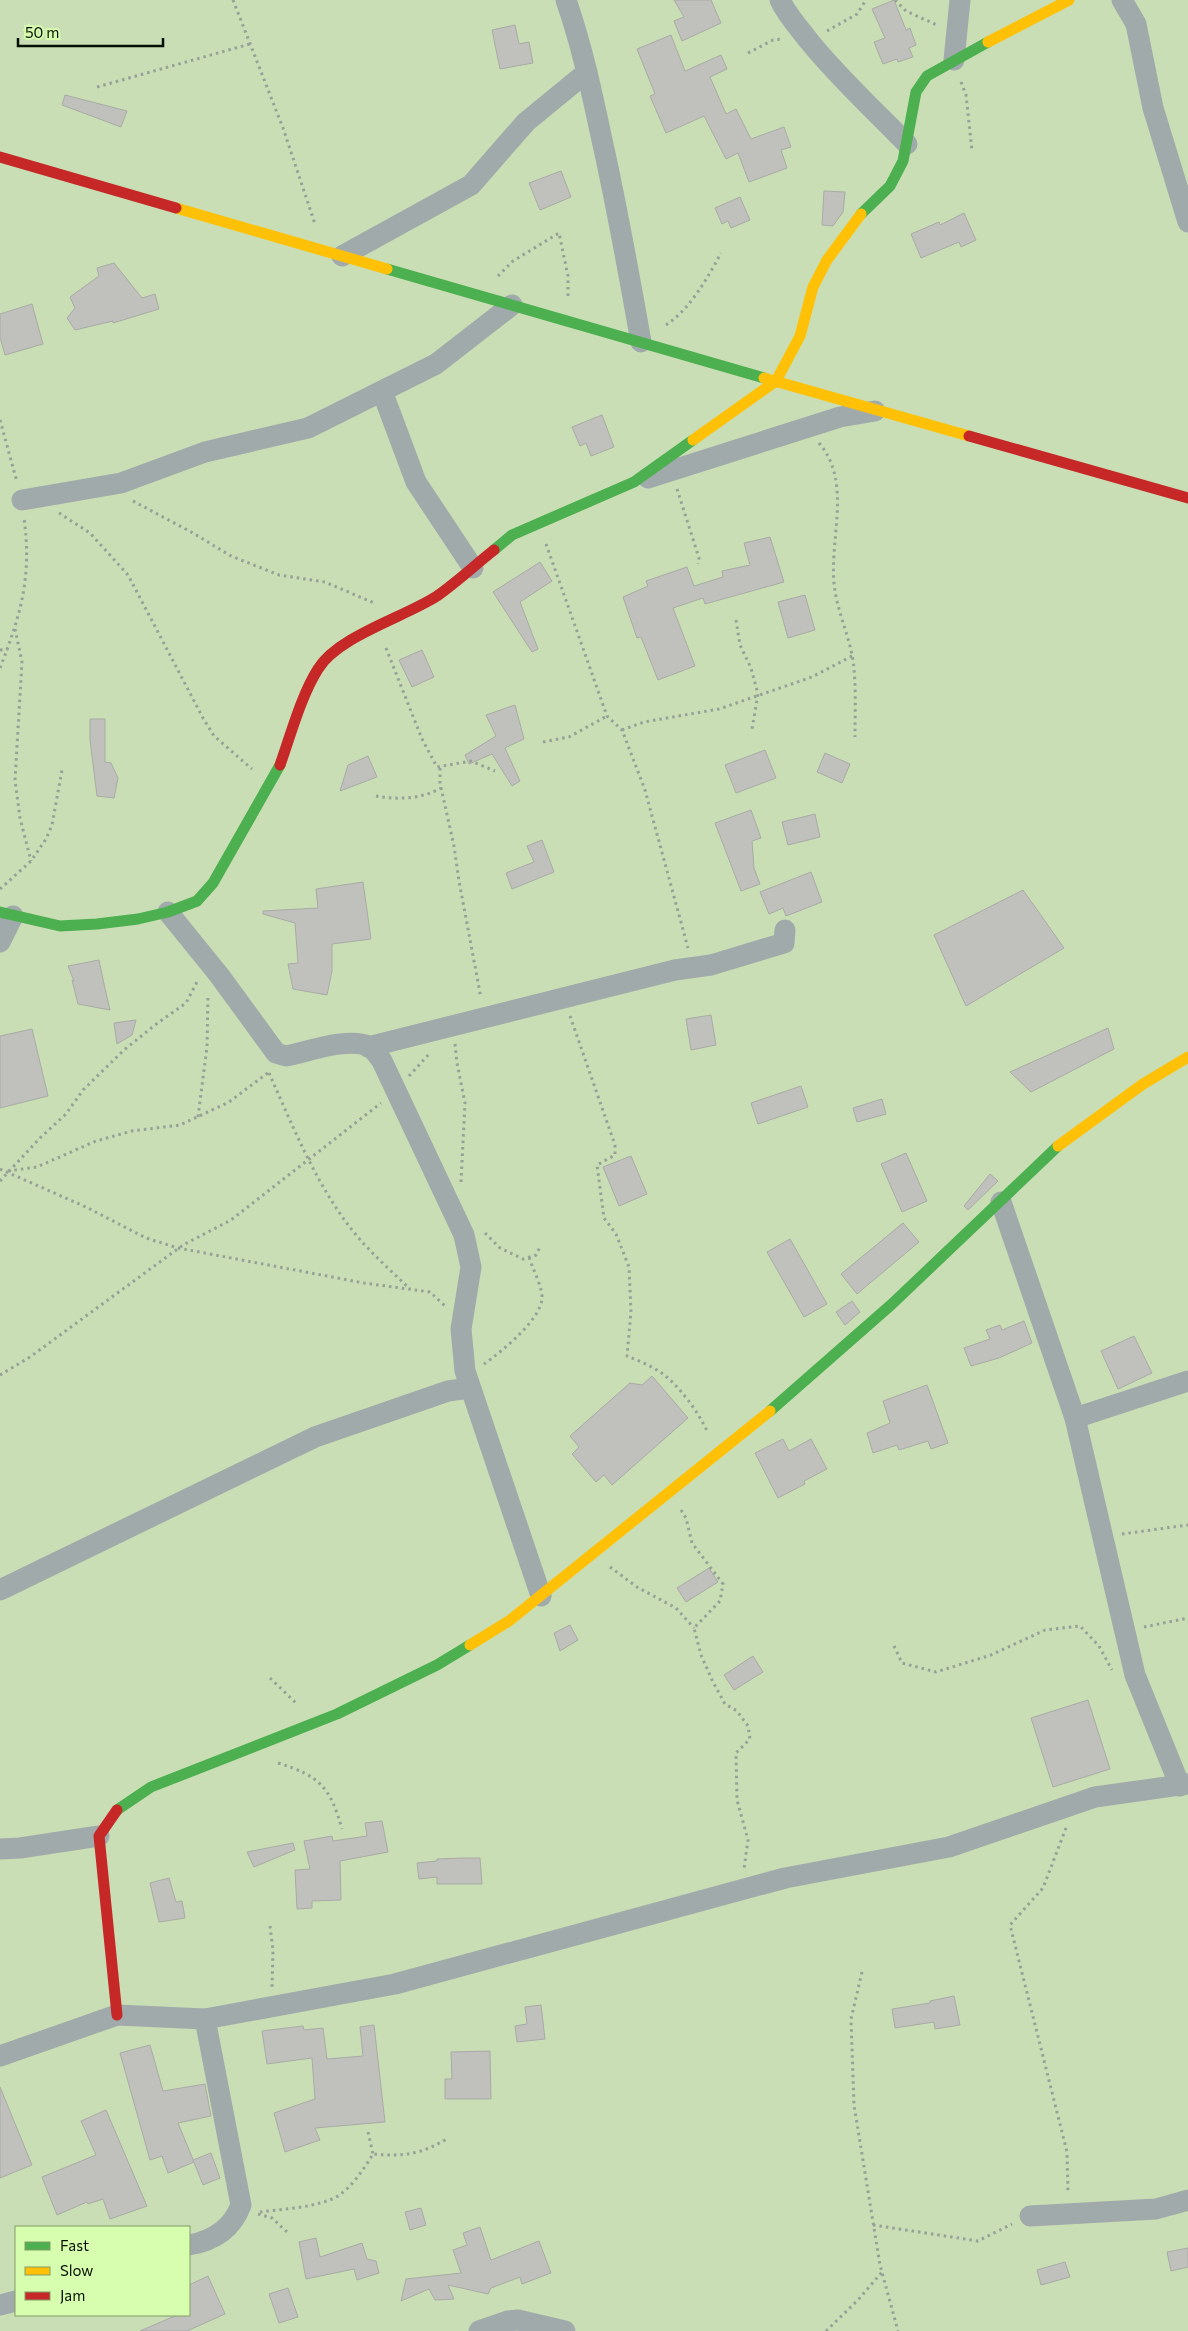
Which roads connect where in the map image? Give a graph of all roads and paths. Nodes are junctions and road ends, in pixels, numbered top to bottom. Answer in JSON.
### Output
{"nodes":[{"id":1,"x":233,"y":0,"type":"edge"},
{"id":2,"x":566,"y":0,"type":"edge"},
{"id":3,"x":780,"y":0,"type":"edge"},
{"id":4,"x":895,"y":0,"type":"edge"},
{"id":5,"x":960,"y":0,"type":"edge"},
{"id":6,"x":1069,"y":0,"type":"edge"},
{"id":7,"x":1122,"y":0,"type":"edge"},
{"id":8,"x":957,"y":32,"type":"junction"},
{"id":9,"x":250,"y":44,"type":"junction"},
{"id":10,"x":954,"y":60,"type":"junction"},
{"id":11,"x":587,"y":72,"type":"junction"},
{"id":12,"x":97,"y":87,"type":"dead end"},
{"id":13,"x":907,"y":144,"type":"junction"},
{"id":14,"x":972,"y":151,"type":"dead end"},
{"id":15,"x":0,"y":157,"type":"edge"},
{"id":16,"x":1188,"y":222,"type":"edge"},
{"id":17,"x":721,"y":253,"type":"dead end"},
{"id":18,"x":333,"y":254,"type":"junction"},
{"id":19,"x":480,"y":296,"type":"junction"},
{"id":20,"x":512,"y":305,"type":"junction"},
{"id":21,"x":568,"y":321,"type":"junction"},
{"id":22,"x":641,"y":342,"type":"junction"},
{"id":23,"x":776,"y":381,"type":"junction"},
{"id":24,"x":382,"y":391,"type":"junction"},
{"id":25,"x":879,"y":410,"type":"junction"},
{"id":26,"x":0,"y":420,"type":"edge"},
{"id":27,"x":806,"y":428,"type":"junction"},
{"id":28,"x":664,"y":473,"type":"junction"},
{"id":29,"x":634,"y":482,"type":"junction"},
{"id":30,"x":43,"y":496,"type":"junction"},
{"id":31,"x":1188,"y":498,"type":"edge"},
{"id":32,"x":22,"y":500,"type":"junction"},
{"id":33,"x":131,"y":500,"type":"dead end"},
{"id":34,"x":537,"y":523,"type":"junction"},
{"id":35,"x":698,"y":564,"type":"dead end"},
{"id":36,"x":473,"y":568,"type":"junction"},
{"id":37,"x":397,"y":617,"type":"junction"},
{"id":38,"x":736,"y":620,"type":"dead end"},
{"id":39,"x":380,"y":626,"type":"junction"},
{"id":40,"x":15,"y":628,"type":"junction"},
{"id":41,"x":8,"y":649,"type":"junction"},
{"id":42,"x":0,"y":650,"type":"edge"},
{"id":43,"x":852,"y":656,"type":"junction"},
{"id":44,"x":0,"y":668,"type":"edge"},
{"id":45,"x":758,"y":694,"type":"junction"},
{"id":46,"x":606,"y":716,"type":"junction"},
{"id":47,"x":752,"y":729,"type":"dead end"},
{"id":48,"x":622,"y":730,"type":"junction"},
{"id":49,"x":855,"y":737,"type":"dead end"},
{"id":50,"x":543,"y":742,"type":"dead end"},
{"id":51,"x":440,"y":768,"type":"junction"},
{"id":52,"x":62,"y":770,"type":"dead end"},
{"id":53,"x":495,"y":770,"type":"dead end"},
{"id":54,"x":272,"y":781,"type":"junction"},
{"id":55,"x":441,"y":788,"type":"junction"},
{"id":56,"x":376,"y":796,"type":"dead end"},
{"id":57,"x":31,"y":861,"type":"junction"},
{"id":58,"x":0,"y":889,"type":"edge"},
{"id":59,"x":168,"y":912,"type":"junction"},
{"id":60,"x":7,"y":914,"type":"edge"},
{"id":61,"x":785,"y":930,"type":"dead end"},
{"id":62,"x":0,"y":942,"type":"edge"},
{"id":63,"x":205,"y":957,"type":"junction"},
{"id":64,"x":694,"y":967,"type":"junction"},
{"id":65,"x":563,"y":999,"type":"junction"},
{"id":66,"x":484,"y":1018,"type":"junction"},
{"id":67,"x":454,"y":1026,"type":"junction"},
{"id":68,"x":368,"y":1046,"type":"junction"},
{"id":69,"x":286,"y":1056,"type":"junction"},
{"id":70,"x":1188,"y":1057,"type":"edge"},
{"id":71,"x":269,"y":1072,"type":"junction"},
{"id":72,"x":396,"y":1091,"type":"junction"},
{"id":73,"x":198,"y":1117,"type":"junction"},
{"id":74,"x":310,"y":1160,"type":"junction"},
{"id":75,"x":0,"y":1169,"type":"edge"},
{"id":76,"x":8,"y":1171,"type":"junction"},
{"id":77,"x":0,"y":1181,"type":"edge"},
{"id":78,"x":461,"y":1192,"type":"dead end"},
{"id":79,"x":1001,"y":1202,"type":"junction"},
{"id":80,"x":481,"y":1229,"type":"dead end"},
{"id":81,"x":541,"y":1245,"type":"dead end"},
{"id":82,"x":178,"y":1248,"type":"junction"},
{"id":83,"x":529,"y":1257,"type":"junction"},
{"id":84,"x":410,"y":1290,"type":"junction"},
{"id":85,"x":462,"y":1322,"type":"junction"},
{"id":86,"x":0,"y":1375,"type":"edge"},
{"id":87,"x":1188,"y":1381,"type":"edge"},
{"id":88,"x":469,"y":1384,"type":"junction"},
{"id":89,"x":1075,"y":1418,"type":"junction"},
{"id":90,"x":718,"y":1454,"type":"junction"},
{"id":91,"x":671,"y":1492,"type":"junction"},
{"id":92,"x":1188,"y":1525,"type":"edge"},
{"id":93,"x":1104,"y":1536,"type":"junction"},
{"id":94,"x":596,"y":1552,"type":"junction"},
{"id":95,"x":0,"y":1590,"type":"edge"},
{"id":96,"x":541,"y":1596,"type":"junction"},
{"id":97,"x":1188,"y":1618,"type":"edge"},
{"id":98,"x":694,"y":1628,"type":"junction"},
{"id":99,"x":1126,"y":1632,"type":"junction"},
{"id":100,"x":894,"y":1646,"type":"dead end"},
{"id":101,"x":1136,"y":1675,"type":"junction"},
{"id":102,"x":270,"y":1678,"type":"dead end"},
{"id":103,"x":311,"y":1724,"type":"junction"},
{"id":104,"x":248,"y":1749,"type":"junction"},
{"id":105,"x":1184,"y":1785,"type":"edge"},
{"id":106,"x":1076,"y":1804,"type":"junction"},
{"id":107,"x":342,"y":1829,"type":"dead end"},
{"id":108,"x":99,"y":1836,"type":"junction"},
{"id":109,"x":0,"y":1849,"type":"edge"},
{"id":110,"x":740,"y":1891,"type":"junction"},
{"id":111,"x":270,"y":1926,"type":"dead end"},
{"id":112,"x":862,"y":1972,"type":"dead end"},
{"id":113,"x":272,"y":2006,"type":"junction"},
{"id":114,"x":116,"y":2015,"type":"junction"},
{"id":115,"x":205,"y":2019,"type":"junction"},
{"id":116,"x":0,"y":2056,"type":"edge"},
{"id":117,"x":368,"y":2132,"type":"dead end"},
{"id":118,"x":448,"y":2138,"type":"dead end"},
{"id":119,"x":374,"y":2154,"type":"junction"},
{"id":120,"x":1188,"y":2200,"type":"edge"},
{"id":121,"x":1068,"y":2202,"type":"dead end"},
{"id":122,"x":1030,"y":2216,"type":"joint"},
{"id":123,"x":873,"y":2225,"type":"junction"},
{"id":124,"x":288,"y":2232,"type":"dead end"},
{"id":125,"x":190,"y":2245,"type":"edge"},
{"id":126,"x":882,"y":2272,"type":"junction"},
{"id":127,"x":15,"y":2301,"type":"edge"},
{"id":128,"x":0,"y":2306,"type":"edge"},
{"id":129,"x":478,"y":2331,"type":"edge"},
{"id":130,"x":565,"y":2331,"type":"edge"},
{"id":131,"x":826,"y":2331,"type":"edge"},
{"id":132,"x":898,"y":2331,"type":"edge"}],
"edges":[{"from":1,"to":9,"type":"path"},
{"from":2,"to":11,"type":"street"},
{"from":3,"to":13,"type":"street"},
{"from":4,"to":8,"type":"path"},
{"from":5,"to":8,"type":"street"},
{"from":6,"to":10,"type":"street"},
{"from":7,"to":16,"type":"street"},
{"from":8,"to":10,"type":"street"},
{"from":9,"to":12,"type":"path"},
{"from":9,"to":18,"type":"path"},
{"from":10,"to":13,"type":"street"},
{"from":10,"to":14,"type":"path"},
{"from":11,"to":18,"type":"street"},
{"from":11,"to":22,"type":"street"},
{"from":13,"to":23,"type":"street"},
{"from":15,"to":18,"type":"street"},
{"from":17,"to":22,"type":"path"},
{"from":18,"to":19,"type":"street"},
{"from":19,"to":20,"type":"street"},
{"from":19,"to":21,"type":"path"},
{"from":20,"to":21,"type":"street"},
{"from":20,"to":24,"type":"street"},
{"from":21,"to":22,"type":"street"},
{"from":22,"to":23,"type":"street"},
{"from":23,"to":25,"type":"street"},
{"from":23,"to":29,"type":"street"},
{"from":24,"to":30,"type":"street"},
{"from":24,"to":36,"type":"street"},
{"from":25,"to":27,"type":"street"},
{"from":25,"to":31,"type":"street"},
{"from":26,"to":32,"type":"path"},
{"from":27,"to":28,"type":"street"},
{"from":27,"to":43,"type":"path"},
{"from":28,"to":29,"type":"street"},
{"from":28,"to":35,"type":"path"},
{"from":29,"to":34,"type":"street"},
{"from":30,"to":32,"type":"street"},
{"from":30,"to":54,"type":"path"},
{"from":32,"to":40,"type":"path"},
{"from":33,"to":37,"type":"path"},
{"from":34,"to":36,"type":"street"},
{"from":34,"to":46,"type":"path"},
{"from":36,"to":37,"type":"street"},
{"from":37,"to":39,"type":"street"},
{"from":38,"to":45,"type":"path"},
{"from":39,"to":51,"type":"path"},
{"from":39,"to":54,"type":"street"},
{"from":40,"to":41,"type":"path"},
{"from":40,"to":57,"type":"path"},
{"from":41,"to":42,"type":"path"},
{"from":41,"to":44,"type":"path"},
{"from":43,"to":45,"type":"path"},
{"from":43,"to":49,"type":"path"},
{"from":45,"to":47,"type":"path"},
{"from":45,"to":48,"type":"path"},
{"from":46,"to":48,"type":"path"},
{"from":46,"to":50,"type":"path"},
{"from":48,"to":64,"type":"path"},
{"from":51,"to":53,"type":"path"},
{"from":51,"to":55,"type":"path"},
{"from":52,"to":57,"type":"path"},
{"from":54,"to":59,"type":"street"},
{"from":55,"to":56,"type":"path"},
{"from":55,"to":66,"type":"path"},
{"from":57,"to":58,"type":"path"},
{"from":59,"to":60,"type":"street"},
{"from":59,"to":63,"type":"street"},
{"from":60,"to":62,"type":"street"},
{"from":61,"to":64,"type":"street"},
{"from":63,"to":69,"type":"street"},
{"from":63,"to":73,"type":"path"},
{"from":63,"to":76,"type":"path"},
{"from":64,"to":65,"type":"street"},
{"from":65,"to":66,"type":"street"},
{"from":65,"to":90,"type":"path"},
{"from":66,"to":67,"type":"street"},
{"from":67,"to":68,"type":"street"},
{"from":67,"to":72,"type":"path"},
{"from":67,"to":78,"type":"path"},
{"from":68,"to":69,"type":"street"},
{"from":68,"to":72,"type":"street"},
{"from":69,"to":71,"type":"path"},
{"from":70,"to":79,"type":"street"},
{"from":71,"to":73,"type":"path"},
{"from":71,"to":74,"type":"path"},
{"from":72,"to":74,"type":"path"},
{"from":72,"to":85,"type":"street"},
{"from":73,"to":76,"type":"path"},
{"from":74,"to":82,"type":"path"},
{"from":74,"to":84,"type":"path"},
{"from":75,"to":76,"type":"path"},
{"from":76,"to":77,"type":"path"},
{"from":76,"to":82,"type":"path"},
{"from":79,"to":89,"type":"street"},
{"from":79,"to":90,"type":"street"},
{"from":80,"to":83,"type":"path"},
{"from":81,"to":83,"type":"path"},
{"from":82,"to":84,"type":"path"},
{"from":82,"to":86,"type":"path"},
{"from":83,"to":88,"type":"path"},
{"from":84,"to":85,"type":"path"},
{"from":85,"to":88,"type":"street"},
{"from":87,"to":89,"type":"street"},
{"from":88,"to":95,"type":"street"},
{"from":88,"to":96,"type":"street"},
{"from":89,"to":93,"type":"street"},
{"from":90,"to":91,"type":"street"},
{"from":91,"to":94,"type":"street"},
{"from":91,"to":98,"type":"path"},
{"from":92,"to":93,"type":"path"},
{"from":93,"to":99,"type":"street"},
{"from":94,"to":96,"type":"street"},
{"from":94,"to":98,"type":"path"},
{"from":96,"to":103,"type":"street"},
{"from":97,"to":99,"type":"path"},
{"from":98,"to":110,"type":"path"},
{"from":99,"to":101,"type":"street"},
{"from":100,"to":101,"type":"path"},
{"from":101,"to":105,"type":"street"},
{"from":102,"to":103,"type":"path"},
{"from":103,"to":104,"type":"street"},
{"from":104,"to":107,"type":"path"},
{"from":104,"to":108,"type":"street"},
{"from":105,"to":106,"type":"street"},
{"from":106,"to":110,"type":"street"},
{"from":106,"to":121,"type":"path"},
{"from":108,"to":109,"type":"street"},
{"from":108,"to":114,"type":"street"},
{"from":110,"to":113,"type":"street"},
{"from":111,"to":113,"type":"path"},
{"from":112,"to":123,"type":"path"},
{"from":113,"to":115,"type":"street"},
{"from":114,"to":115,"type":"street"},
{"from":114,"to":116,"type":"street"},
{"from":115,"to":125,"type":"street"},
{"from":117,"to":119,"type":"path"},
{"from":118,"to":119,"type":"path"},
{"from":119,"to":124,"type":"path"},
{"from":120,"to":122,"type":"street"},
{"from":122,"to":123,"type":"path"},
{"from":123,"to":126,"type":"path"},
{"from":126,"to":131,"type":"path"},
{"from":126,"to":132,"type":"path"},
{"from":127,"to":128,"type":"street"},
{"from":129,"to":130,"type":"street"}]}
